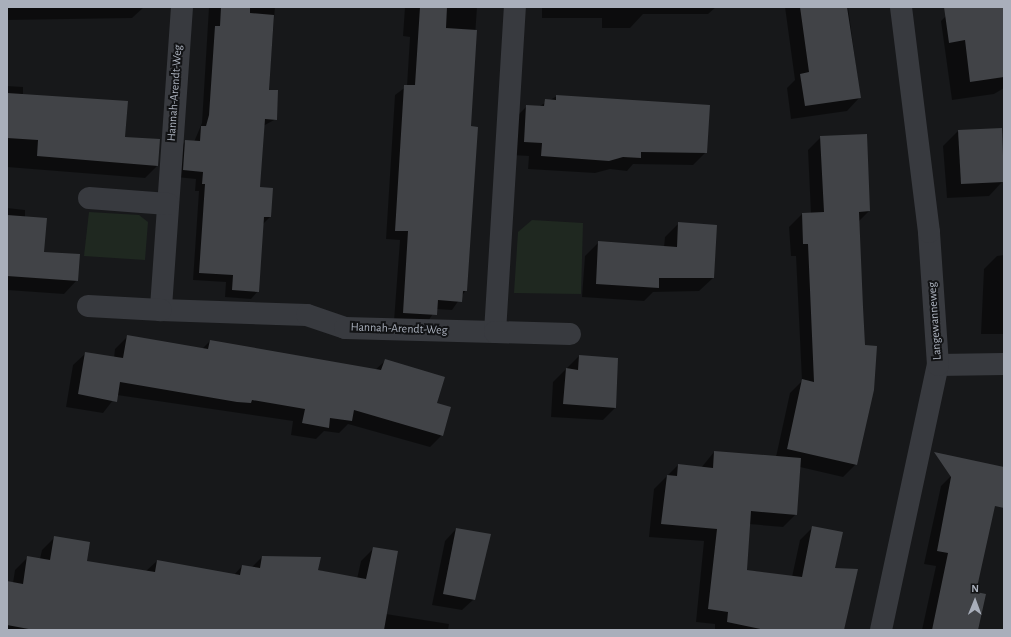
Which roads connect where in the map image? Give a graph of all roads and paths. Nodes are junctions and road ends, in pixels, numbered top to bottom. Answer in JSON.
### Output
{"nodes":[{"id":1,"x":182,"y":7,"type":"edge"},
{"id":2,"x":515,"y":7,"type":"edge"},
{"id":3,"x":900,"y":7,"type":"edge"},
{"id":4,"x":89,"y":198,"type":"dead end"},
{"id":5,"x":168,"y":204,"type":"junction"},
{"id":6,"x":88,"y":306,"type":"dead end"},
{"id":7,"x":161,"y":310,"type":"junction"},
{"id":8,"x":495,"y":332,"type":"junction"},
{"id":9,"x":570,"y":334,"type":"dead end"},
{"id":10,"x":1004,"y":364,"type":"edge"},
{"id":11,"x":938,"y":365,"type":"junction"},
{"id":12,"x":881,"y":630,"type":"edge"}],
"edges":[{"from":1,"to":5,"type":"street","name":"Hannah-Arendt-Weg"},
{"from":2,"to":8,"type":"street"},
{"from":3,"to":11,"type":"street","name":"Langewanneweg"},
{"from":4,"to":5,"type":"street"},
{"from":5,"to":7,"type":"street","name":"Hannah-Arendt-Weg"},
{"from":6,"to":7,"type":"street","name":"Hannah-Arendt-Weg"},
{"from":7,"to":8,"type":"street","name":"Hannah-Arendt-Weg"},
{"from":8,"to":9,"type":"street","name":"Hannah-Arendt-Weg"},
{"from":10,"to":11,"type":"street"},
{"from":11,"to":12,"type":"street","name":"Langewanneweg"}]}
